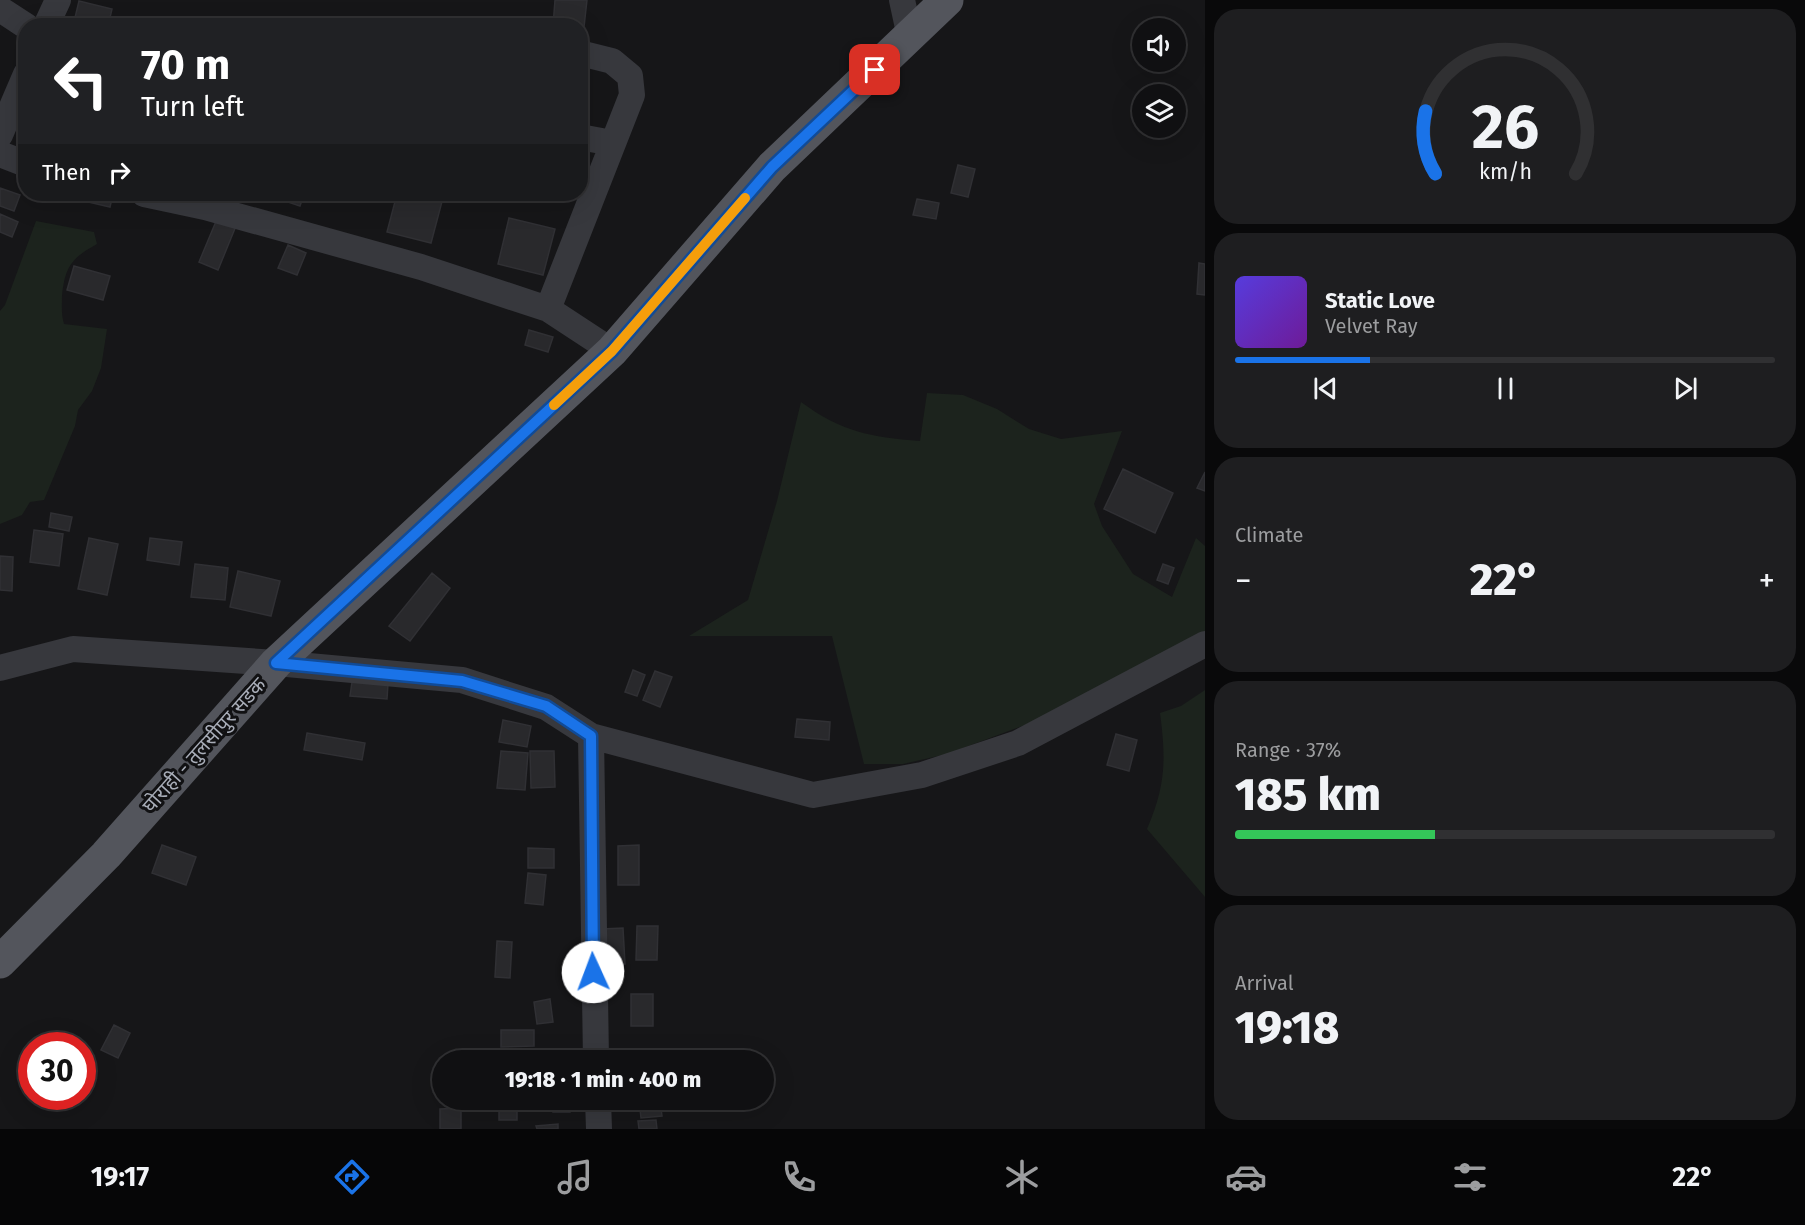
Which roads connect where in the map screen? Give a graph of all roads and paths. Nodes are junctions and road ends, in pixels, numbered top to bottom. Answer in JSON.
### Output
{"nodes":[{"id":1,"x":58,"y":0,"type":"edge"},
{"id":2,"x":902,"y":0,"type":"edge"},
{"id":3,"x":947,"y":0,"type":"edge"},
{"id":4,"x":0,"y":9,"type":"edge"},
{"id":5,"x":50,"y":18,"type":"edge"},
{"id":6,"x":18,"y":20,"type":"edge"},
{"id":7,"x":910,"y":37,"type":"junction"},
{"id":8,"x":588,"y":55,"type":"edge"},
{"id":9,"x":18,"y":93,"type":"edge"},
{"id":10,"x":0,"y":135,"type":"edge"},
{"id":11,"x":588,"y":138,"type":"edge"},
{"id":12,"x":612,"y":143,"type":"junction"},
{"id":13,"x":0,"y":154,"type":"edge"},
{"id":14,"x":18,"y":161,"type":"edge"},
{"id":15,"x":177,"y":201,"type":"edge"},
{"id":16,"x":548,"y":309,"type":"junction"},
{"id":17,"x":612,"y":351,"type":"junction"},
{"id":18,"x":1205,"y":644,"type":"edge"},
{"id":19,"x":276,"y":663,"type":"junction"},
{"id":20,"x":0,"y":668,"type":"edge"},
{"id":21,"x":591,"y":736,"type":"junction"},
{"id":22,"x":0,"y":962,"type":"edge"},
{"id":23,"x":596,"y":1050,"type":"edge"},
{"id":24,"x":597,"y":1110,"type":"edge"},
{"id":25,"x":598,"y":1129,"type":"edge"}],
"edges":[{"from":1,"to":5,"type":"street"},
{"from":2,"to":7,"type":"street"},
{"from":3,"to":7,"type":"main road","name":"घोराही - तुलसीपुर सडक"},
{"from":4,"to":6,"type":"street"},
{"from":7,"to":17,"type":"main road","name":"घोराही - तुलसीपुर सडक"},
{"from":8,"to":12,"type":"street"},
{"from":9,"to":10,"type":"street"},
{"from":11,"to":12,"type":"street"},
{"from":12,"to":16,"type":"street"},
{"from":13,"to":14,"type":"street"},
{"from":15,"to":16,"type":"street"},
{"from":16,"to":17,"type":"street"},
{"from":17,"to":19,"type":"main road","name":"घोराही - तुलसीपुर सडक"},
{"from":18,"to":21,"type":"street"},
{"from":19,"to":20,"type":"street"},
{"from":19,"to":21,"type":"street"},
{"from":19,"to":22,"type":"main road","name":"घोराही - तुलसीपुर सडक"},
{"from":21,"to":23,"type":"street"},
{"from":24,"to":25,"type":"street"}]}
